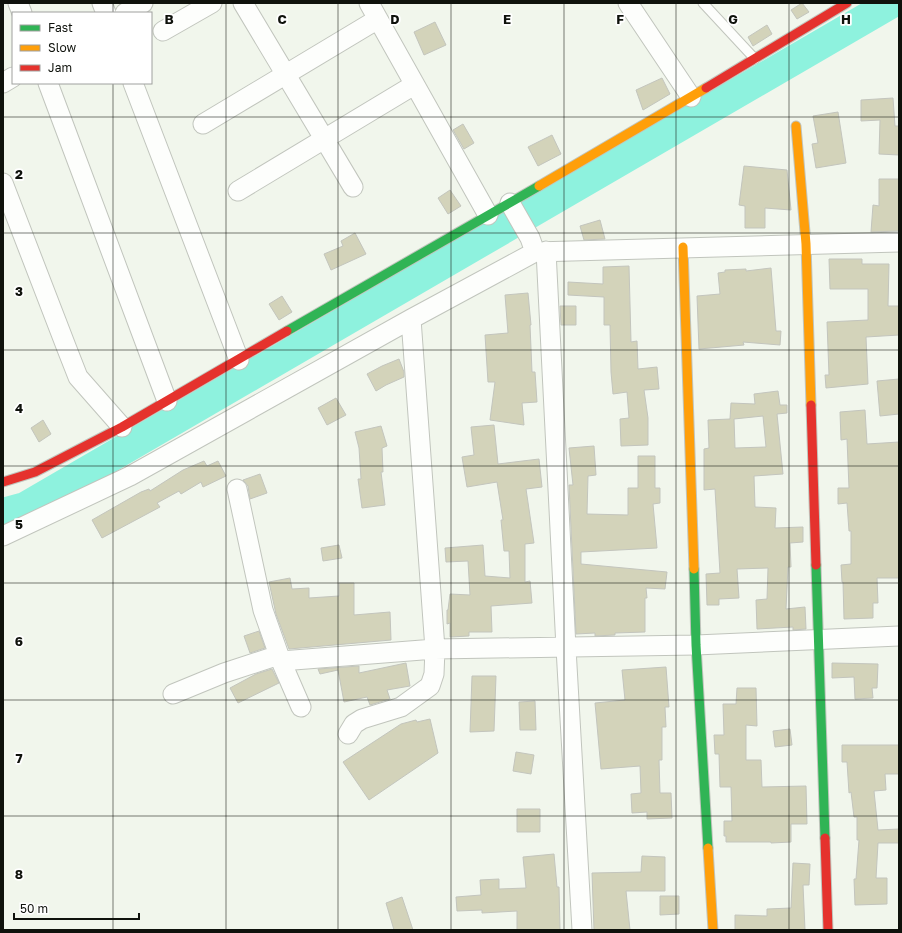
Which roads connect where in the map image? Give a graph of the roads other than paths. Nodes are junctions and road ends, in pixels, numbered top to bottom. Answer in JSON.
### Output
{"nodes":[{"id":1,"x":143,"y":3,"type":"edge"},
{"id":2,"x":212,"y":3,"type":"edge"},
{"id":3,"x":243,"y":3,"type":"edge"},
{"id":4,"x":369,"y":3,"type":"edge"},
{"id":5,"x":628,"y":3,"type":"edge"},
{"id":6,"x":703,"y":3,"type":"edge"},
{"id":7,"x":848,"y":3,"type":"edge"},
{"id":8,"x":127,"y":12,"type":"edge"},
{"id":9,"x":378,"y":19,"type":"junction"},
{"id":10,"x":163,"y":31,"type":"dead end"},
{"id":11,"x":755,"y":59,"type":"junction"},
{"id":12,"x":287,"y":75,"type":"junction"},
{"id":13,"x":12,"y":78,"type":"edge"},
{"id":14,"x":3,"y":83,"type":"edge"},
{"id":15,"x":48,"y":84,"type":"edge"},
{"id":16,"x":133,"y":84,"type":"edge"},
{"id":17,"x":414,"y":85,"type":"junction"},
{"id":18,"x":692,"y":97,"type":"junction"},
{"id":19,"x":202,"y":124,"type":"dead end"},
{"id":20,"x":796,"y":126,"type":"dead end"},
{"id":21,"x":324,"y":139,"type":"junction"},
{"id":22,"x":3,"y":183,"type":"edge"},
{"id":23,"x":352,"y":188,"type":"dead end"},
{"id":24,"x":238,"y":190,"type":"dead end"},
{"id":25,"x":512,"y":207,"type":"junction"},
{"id":26,"x":488,"y":216,"type":"junction"},
{"id":27,"x":899,"y":242,"type":"edge"},
{"id":28,"x":806,"y":244,"type":"junction"},
{"id":29,"x":537,"y":247,"type":"junction"},
{"id":30,"x":683,"y":247,"type":"junction"},
{"id":31,"x":411,"y":319,"type":"junction"},
{"id":32,"x":239,"y":360,"type":"junction"},
{"id":33,"x":167,"y":401,"type":"junction"},
{"id":34,"x":122,"y":427,"type":"junction"},
{"id":35,"x":3,"y":482,"type":"edge"},
{"id":36,"x":238,"y":489,"type":"dead end"},
{"id":37,"x":3,"y":536,"type":"edge"},
{"id":38,"x":899,"y":636,"type":"edge"},
{"id":39,"x":820,"y":640,"type":"junction"},
{"id":40,"x":696,"y":645,"type":"junction"},
{"id":41,"x":566,"y":648,"type":"junction"},
{"id":42,"x":435,"y":650,"type":"junction"},
{"id":43,"x":280,"y":658,"type":"junction"},
{"id":44,"x":173,"y":694,"type":"dead end"},
{"id":45,"x":301,"y":707,"type":"dead end"},
{"id":46,"x":348,"y":734,"type":"dead end"},
{"id":47,"x":582,"y":930,"type":"edge"},
{"id":48,"x":713,"y":930,"type":"edge"},
{"id":49,"x":828,"y":930,"type":"edge"}],
"edges":[{"from":1,"to":8,"type":"street"},
{"from":2,"to":10,"type":"street"},
{"from":3,"to":12,"type":"street"},
{"from":4,"to":9,"type":"street"},
{"from":5,"to":18,"type":"street"},
{"from":6,"to":11,"type":"lane"},
{"from":7,"to":11,"type":"street"},
{"from":9,"to":12,"type":"street"},
{"from":9,"to":17,"type":"street"},
{"from":11,"to":18,"type":"street"},
{"from":12,"to":19,"type":"street"},
{"from":12,"to":21,"type":"street"},
{"from":13,"to":14,"type":"street"},
{"from":15,"to":33,"type":"street"},
{"from":16,"to":32,"type":"street"},
{"from":17,"to":21,"type":"street"},
{"from":17,"to":26,"type":"street"},
{"from":18,"to":25,"type":"street"},
{"from":20,"to":28,"type":"street"},
{"from":21,"to":23,"type":"street"},
{"from":21,"to":24,"type":"street"},
{"from":22,"to":34,"type":"street"},
{"from":25,"to":26,"type":"street"},
{"from":25,"to":29,"type":"street"},
{"from":26,"to":32,"type":"street"},
{"from":27,"to":28,"type":"street"},
{"from":28,"to":30,"type":"street"},
{"from":28,"to":39,"type":"street"},
{"from":29,"to":30,"type":"street"},
{"from":29,"to":31,"type":"street"},
{"from":29,"to":41,"type":"street"},
{"from":30,"to":40,"type":"street"},
{"from":31,"to":37,"type":"street"},
{"from":31,"to":42,"type":"street"},
{"from":32,"to":33,"type":"street"},
{"from":33,"to":34,"type":"street"},
{"from":34,"to":35,"type":"street"},
{"from":36,"to":43,"type":"street"},
{"from":38,"to":39,"type":"street"},
{"from":39,"to":40,"type":"street"},
{"from":39,"to":49,"type":"street"},
{"from":40,"to":41,"type":"street"},
{"from":40,"to":48,"type":"street"},
{"from":41,"to":42,"type":"street"},
{"from":41,"to":47,"type":"street"},
{"from":42,"to":43,"type":"street"},
{"from":42,"to":46,"type":"street"},
{"from":43,"to":44,"type":"street"},
{"from":43,"to":45,"type":"street"}]}
